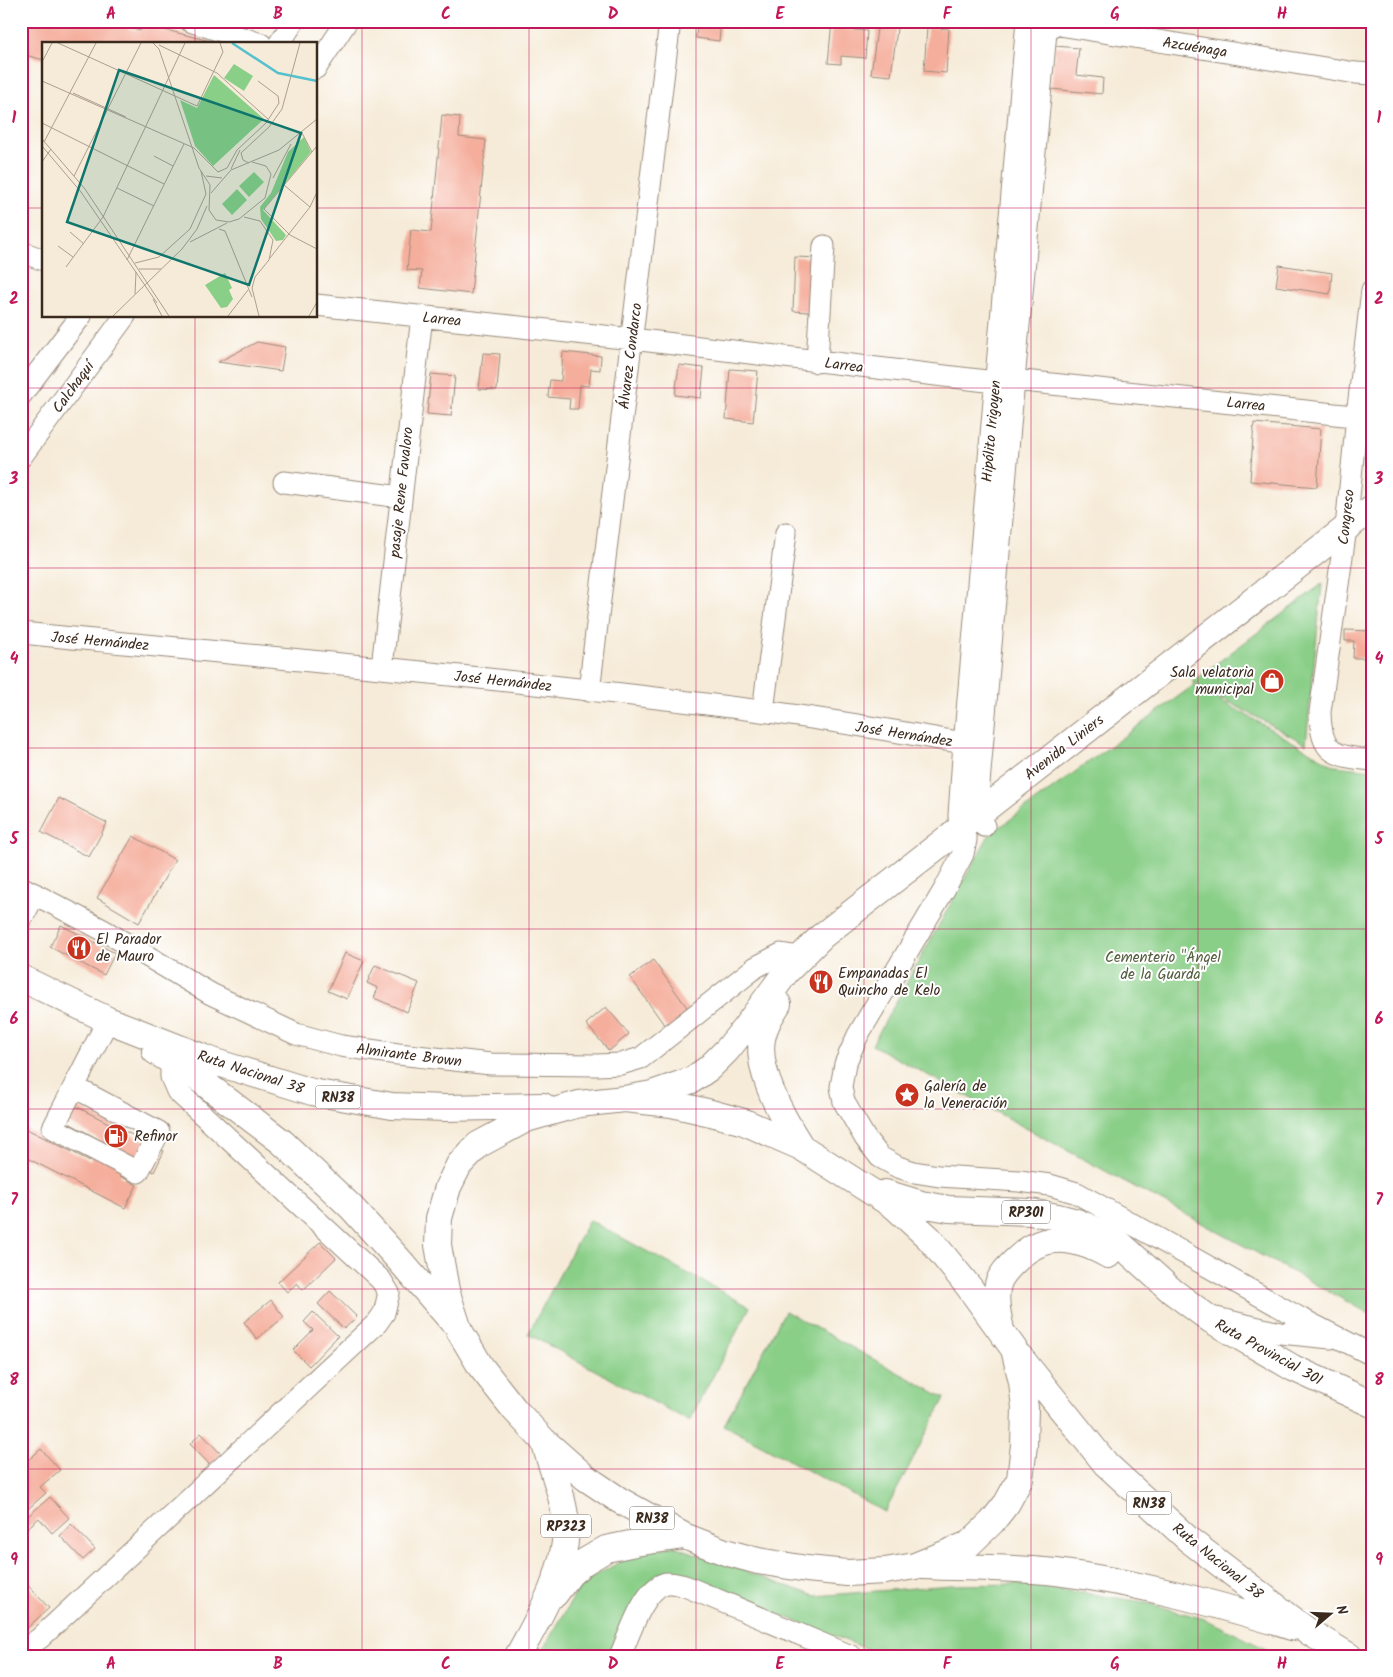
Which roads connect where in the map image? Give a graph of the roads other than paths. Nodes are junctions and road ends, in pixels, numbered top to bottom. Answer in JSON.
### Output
{"nodes":[{"id":1,"x":190,"y":21,"type":"edge"},
{"id":2,"x":294,"y":21,"type":"edge"},
{"id":3,"x":347,"y":21,"type":"edge"},
{"id":4,"x":670,"y":21,"type":"edge"},
{"id":5,"x":1039,"y":22,"type":"edge"},
{"id":6,"x":255,"y":42,"type":"edge"},
{"id":7,"x":280,"y":42,"type":"edge"},
{"id":8,"x":318,"y":65,"type":"edge"},
{"id":9,"x":1366,"y":75,"type":"edge"},
{"id":10,"x":824,"y":246,"type":"dead end"},
{"id":11,"x":21,"y":252,"type":"edge"},
{"id":12,"x":42,"y":259,"type":"edge"},
{"id":13,"x":1372,"y":290,"type":"edge"},
{"id":14,"x":318,"y":305,"type":"edge"},
{"id":15,"x":422,"y":316,"type":"junction"},
{"id":16,"x":79,"y":318,"type":"edge"},
{"id":17,"x":124,"y":318,"type":"edge"},
{"id":18,"x":632,"y":339,"type":"junction"},
{"id":19,"x":817,"y":362,"type":"junction"},
{"id":20,"x":1004,"y":381,"type":"junction"},
{"id":21,"x":21,"y":395,"type":"edge"},
{"id":22,"x":1364,"y":417,"type":"edge"},
{"id":23,"x":21,"y":457,"type":"edge"},
{"id":24,"x":284,"y":482,"type":"dead end"},
{"id":25,"x":401,"y":497,"type":"junction"},
{"id":26,"x":1372,"y":508,"type":"edge"},
{"id":27,"x":1372,"y":530,"type":"edge"},
{"id":28,"x":786,"y":533,"type":"dead end"},
{"id":29,"x":1344,"y":540,"type":"junction"},
{"id":30,"x":21,"y":634,"type":"edge"},
{"id":31,"x":382,"y":668,"type":"junction"},
{"id":32,"x":589,"y":690,"type":"junction"},
{"id":33,"x":764,"y":711,"type":"junction"},
{"id":34,"x":973,"y":745,"type":"junction"},
{"id":35,"x":1372,"y":760,"type":"edge"},
{"id":36,"x":972,"y":827,"type":"junction"},
{"id":37,"x":28,"y":890,"type":"edge"},
{"id":38,"x":21,"y":920,"type":"edge"},
{"id":39,"x":800,"y":957,"type":"junction"},
{"id":40,"x":21,"y":978,"type":"edge"},
{"id":41,"x":772,"y":1002,"type":"junction"},
{"id":42,"x":108,"y":1020,"type":"junction"},
{"id":43,"x":171,"y":1061,"type":"junction"},
{"id":44,"x":74,"y":1087,"type":"junction"},
{"id":45,"x":624,"y":1099,"type":"junction"},
{"id":46,"x":579,"y":1104,"type":"junction"},
{"id":47,"x":801,"y":1148,"type":"junction"},
{"id":48,"x":859,"y":1183,"type":"junction"},
{"id":49,"x":1172,"y":1291,"type":"junction"},
{"id":50,"x":1203,"y":1315,"type":"junction"},
{"id":51,"x":459,"y":1330,"type":"junction"},
{"id":52,"x":1339,"y":1339,"type":"junction"},
{"id":53,"x":1008,"y":1340,"type":"junction"},
{"id":54,"x":1372,"y":1355,"type":"edge"},
{"id":55,"x":1372,"y":1404,"type":"edge"},
{"id":56,"x":544,"y":1440,"type":"junction"},
{"id":57,"x":684,"y":1536,"type":"junction"},
{"id":58,"x":914,"y":1566,"type":"junction"},
{"id":59,"x":542,"y":1611,"type":"junction"},
{"id":60,"x":1309,"y":1632,"type":"junction"},
{"id":61,"x":21,"y":1650,"type":"edge"},
{"id":62,"x":518,"y":1656,"type":"edge"},
{"id":63,"x":620,"y":1656,"type":"edge"},
{"id":64,"x":851,"y":1656,"type":"edge"},
{"id":65,"x":1349,"y":1656,"type":"edge"}],
"edges":[{"from":1,"to":6,"type":"street"},
{"from":2,"to":7,"type":"street"},
{"from":3,"to":8,"type":"street"},
{"from":4,"to":18,"type":"street","name":"Álvarez Condarco"},
{"from":5,"to":9,"type":"street","name":"Azcuénaga"},
{"from":5,"to":20,"type":"street","name":"Hipólito Irigoyen"},
{"from":10,"to":19,"type":"street"},
{"from":11,"to":12,"type":"street"},
{"from":13,"to":22,"type":"street","name":"Congreso"},
{"from":14,"to":15,"type":"street","name":"Larrea"},
{"from":15,"to":18,"type":"street","name":"Larrea"},
{"from":15,"to":25,"type":"street","name":"pasaje Rene Favaloro"},
{"from":16,"to":21,"type":"street"},
{"from":17,"to":23,"type":"street","name":"Calchaquí"},
{"from":18,"to":19,"type":"street","name":"Larrea"},
{"from":18,"to":32,"type":"street","name":"Álvarez Condarco"},
{"from":19,"to":20,"type":"street","name":"Larrea"},
{"from":20,"to":22,"type":"street","name":"Larrea"},
{"from":20,"to":34,"type":"street","name":"Hipólito Irigoyen"},
{"from":22,"to":29,"type":"street","name":"Congreso"},
{"from":24,"to":25,"type":"street"},
{"from":25,"to":31,"type":"street","name":"pasaje Rene Favaloro"},
{"from":26,"to":29,"type":"main road","name":"Avenida Liniers"},
{"from":27,"to":29,"type":"main road","name":"Avenida Liniers"},
{"from":28,"to":33,"type":"street"},
{"from":29,"to":35,"type":"street","name":"Congreso"},
{"from":29,"to":36,"type":"main road","name":"Avenida Liniers"},
{"from":30,"to":31,"type":"street","name":"José Hernández"},
{"from":31,"to":32,"type":"street","name":"José Hernández"},
{"from":32,"to":33,"type":"street","name":"José Hernández"},
{"from":33,"to":34,"type":"street","name":"José Hernández"},
{"from":34,"to":36,"type":"street","name":"Hipólito Irigoyen"},
{"from":36,"to":39,"type":"main road","name":"Avenida Liniers"},
{"from":36,"to":41,"type":"main road","name":"Avenida Liniers"},
{"from":36,"to":52,"type":"street","name":"Hipólito Irigoyen"},
{"from":37,"to":38,"type":"street"},
{"from":37,"to":39,"type":"street","name":"Almirante Brown"},
{"from":39,"to":41,"type":"main road","name":"Avenida Liniers"},
{"from":40,"to":42,"type":"main road","name":"Ruta Nacional 38","number":"RN38"},
{"from":41,"to":45,"type":"main road"},
{"from":41,"to":47,"type":"main road"},
{"from":42,"to":43,"type":"main road","name":"Ruta Nacional 38","number":"RN38"},
{"from":42,"to":44,"type":"street"},
{"from":42,"to":46,"type":"main road","name":"Ruta Nacional 38","number":"RN38"},
{"from":43,"to":51,"type":"main road","name":"Ruta Nacional 38","number":"RN38"},
{"from":43,"to":61,"type":"street"},
{"from":44,"to":44,"type":"street"},
{"from":45,"to":46,"type":"main road","number":"RN38"},
{"from":45,"to":47,"type":"main road","number":"RN38"},
{"from":46,"to":51,"type":"main road","number":"RN38"},
{"from":47,"to":48,"type":"main road","number":"RN38"},
{"from":48,"to":49,"type":"main road","name":"Ruta Provincial 301","number":"RP301"},
{"from":48,"to":53,"type":"main road","number":"RN38"},
{"from":49,"to":50,"type":"main road","name":"Ruta Provincial 301","number":"RP301"},
{"from":49,"to":53,"type":"main road","name":"Ruta Provincial 301","number":"RP301"},
{"from":50,"to":52,"type":"street"},
{"from":50,"to":55,"type":"main road","name":"Ruta Provincial 301","number":"RP301"},
{"from":51,"to":56,"type":"main road","number":"RN38"},
{"from":52,"to":54,"type":"street","name":"Hipólito Irigoyen"},
{"from":53,"to":58,"type":"main road","number":"RN38"},
{"from":53,"to":60,"type":"main road","name":"Ruta Nacional 38","number":"RN38"},
{"from":56,"to":57,"type":"main road","number":"RN38"},
{"from":56,"to":59,"type":"main road","number":"RP323"},
{"from":57,"to":58,"type":"main road","number":"RN38"},
{"from":57,"to":59,"type":"main road","number":"RP323"},
{"from":58,"to":60,"type":"main road","name":"Ruta Nacional 38","number":"RN38"},
{"from":59,"to":62,"type":"main road","number":"RP323"},
{"from":60,"to":65,"type":"main road","name":"Ruta Nacional 38","number":"RN38"},
{"from":63,"to":64,"type":"street"}]}
